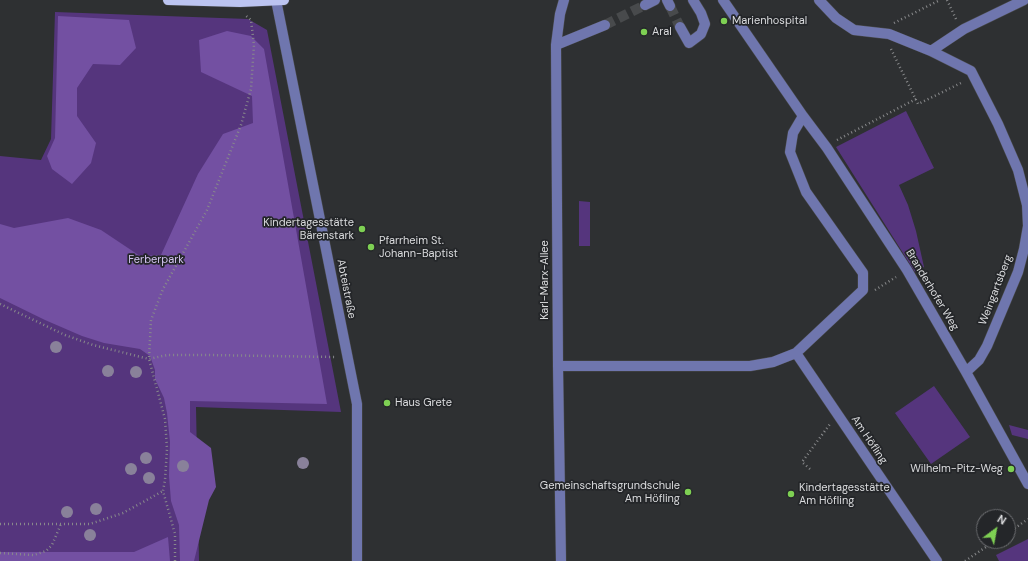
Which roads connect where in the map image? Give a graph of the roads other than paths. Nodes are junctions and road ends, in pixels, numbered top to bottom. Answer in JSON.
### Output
{"nodes":[{"id":1,"x":168,"y":0,"type":"edge"},
{"id":2,"x":279,"y":0,"type":"edge"},
{"id":3,"x":564,"y":0,"type":"edge"},
{"id":4,"x":655,"y":0,"type":"edge"},
{"id":5,"x":693,"y":0,"type":"edge"},
{"id":6,"x":723,"y":0,"type":"edge"},
{"id":7,"x":819,"y":0,"type":"edge"},
{"id":8,"x":1024,"y":0,"type":"edge"},
{"id":9,"x":645,"y":5,"type":"tunnel mouth"},
{"id":10,"x":605,"y":25,"type":"tunnel mouth"},
{"id":11,"x":680,"y":27,"type":"tunnel mouth"},
{"id":12,"x":556,"y":45,"type":"junction"},
{"id":13,"x":931,"y":51,"type":"junction"},
{"id":14,"x":803,"y":116,"type":"junction"},
{"id":15,"x":796,"y":353,"type":"junction"},
{"id":16,"x":558,"y":366,"type":"junction"},
{"id":17,"x":966,"y":372,"type":"junction"},
{"id":18,"x":1028,"y":482,"type":"edge"},
{"id":19,"x":357,"y":561,"type":"edge"},
{"id":20,"x":562,"y":561,"type":"edge"},
{"id":21,"x":937,"y":561,"type":"edge"}],
"edges":[{"from":1,"to":2,"type":"main road"},
{"from":2,"to":19,"type":"street","name":"Abteistraße"},
{"from":3,"to":12,"type":"street","name":"Karl-Marx-Allee"},
{"from":4,"to":9,"type":"street"},
{"from":5,"to":11,"type":"street"},
{"from":6,"to":14,"type":"street","name":"Branderhofer Weg"},
{"from":7,"to":13,"type":"street","name":"Weingartsberg"},
{"from":8,"to":13,"type":"street"},
{"from":10,"to":12,"type":"street"},
{"from":12,"to":16,"type":"street","name":"Karl-Marx-Allee"},
{"from":13,"to":17,"type":"street","name":"Weingartsberg"},
{"from":14,"to":15,"type":"street"},
{"from":14,"to":17,"type":"street","name":"Branderhofer Weg"},
{"from":15,"to":16,"type":"street"},
{"from":15,"to":21,"type":"street","name":"Am Höfling"},
{"from":16,"to":20,"type":"street","name":"Karl-Marx-Allee"},
{"from":17,"to":18,"type":"street","name":"Branderhofer Weg"}]}
